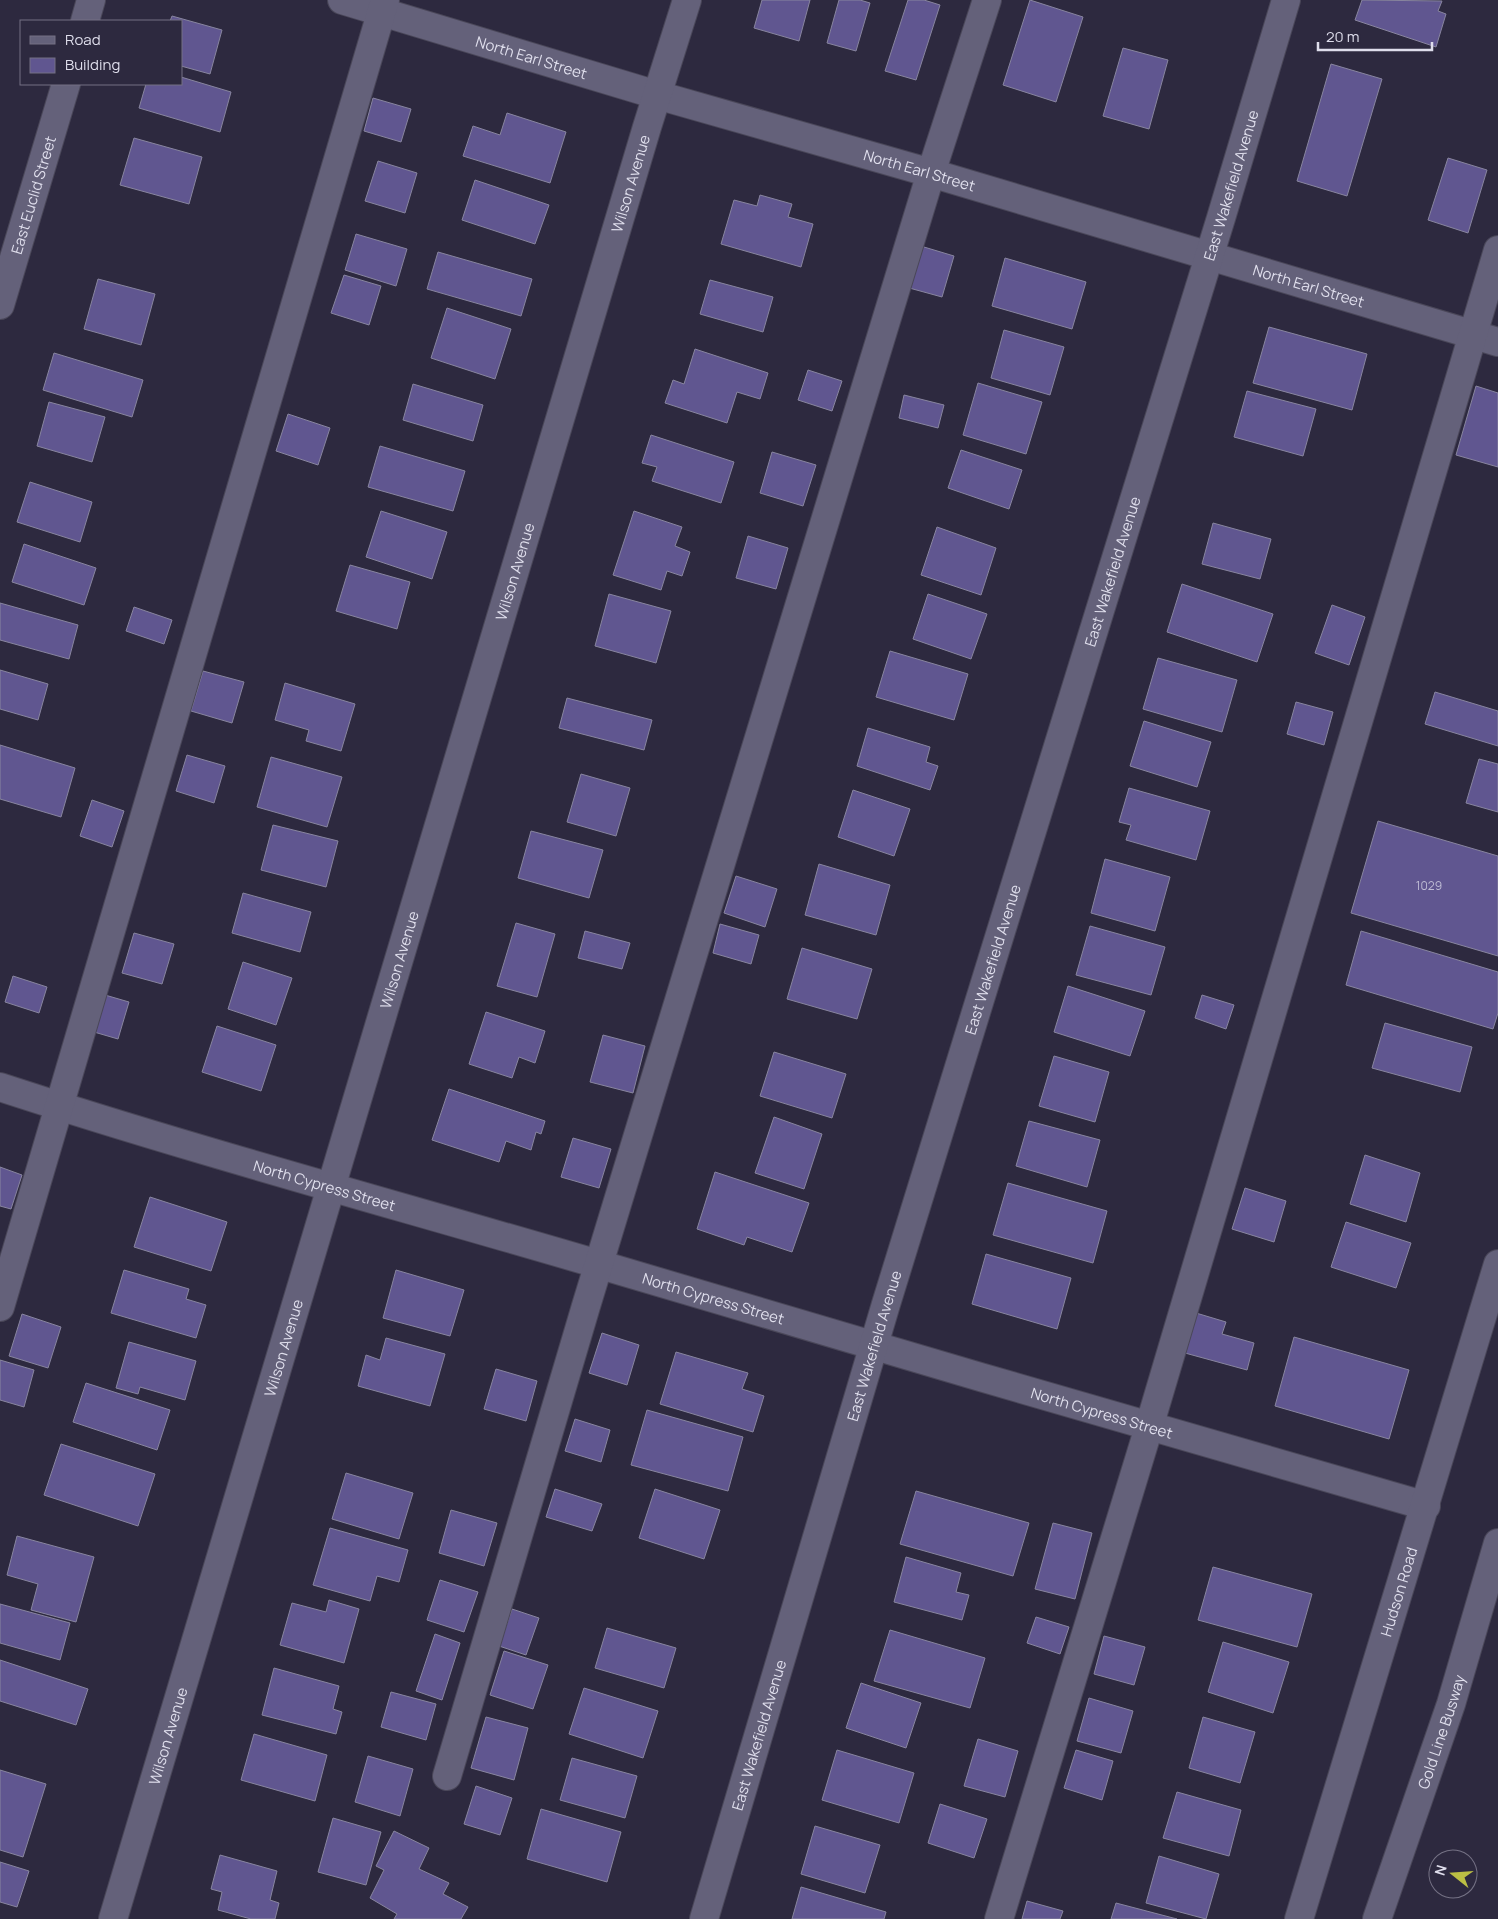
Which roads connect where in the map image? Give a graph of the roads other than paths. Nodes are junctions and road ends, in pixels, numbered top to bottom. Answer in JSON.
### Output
{"nodes":[{"id":1,"x":91,"y":0,"type":"edge"},
{"id":2,"x":342,"y":0,"type":"edge"},
{"id":3,"x":688,"y":0,"type":"edge"},
{"id":4,"x":987,"y":0,"type":"edge"},
{"id":5,"x":1286,"y":0,"type":"edge"},
{"id":6,"x":383,"y":6,"type":"edge"},
{"id":7,"x":85,"y":20,"type":"edge"},
{"id":8,"x":66,"y":85,"type":"edge"},
{"id":9,"x":657,"y":95,"type":"junction"},
{"id":10,"x":931,"y":174,"type":"junction"},
{"id":11,"x":1498,"y":250,"type":"edge"},
{"id":12,"x":1209,"y":256,"type":"junction"},
{"id":13,"x":0,"y":305,"type":"edge"},
{"id":14,"x":1472,"y":334,"type":"junction"},
{"id":15,"x":1498,"y":342,"type":"edge"},
{"id":16,"x":0,"y":1088,"type":"edge"},
{"id":17,"x":60,"y":1107,"type":"junction"},
{"id":18,"x":330,"y":1187,"type":"junction"},
{"id":19,"x":1498,"y":1264,"type":"edge"},
{"id":20,"x":599,"y":1265,"type":"junction"},
{"id":21,"x":0,"y":1307,"type":"edge"},
{"id":22,"x":873,"y":1347,"type":"junction"},
{"id":23,"x":1149,"y":1427,"type":"junction"},
{"id":24,"x":1426,"y":1506,"type":"junction"},
{"id":25,"x":1498,"y":1543,"type":"edge"},
{"id":26,"x":447,"y":1776,"type":"dead end"},
{"id":27,"x":113,"y":1919,"type":"edge"},
{"id":28,"x":704,"y":1919,"type":"edge"},
{"id":29,"x":1000,"y":1919,"type":"edge"},
{"id":30,"x":1299,"y":1919,"type":"edge"},
{"id":31,"x":1377,"y":1919,"type":"edge"}],
"edges":[{"from":1,"to":7,"type":"street"},
{"from":2,"to":6,"type":"street","name":"North Earl Street"},
{"from":3,"to":9,"type":"street","name":"Wilson Avenue"},
{"from":4,"to":10,"type":"street"},
{"from":5,"to":12,"type":"street","name":"East Wakefield Avenue"},
{"from":6,"to":9,"type":"street","name":"North Earl Street"},
{"from":6,"to":17,"type":"street"},
{"from":8,"to":13,"type":"street","name":"East Euclid Street"},
{"from":9,"to":10,"type":"street","name":"North Earl Street"},
{"from":9,"to":18,"type":"street","name":"Wilson Avenue"},
{"from":10,"to":12,"type":"street","name":"North Earl Street"},
{"from":10,"to":20,"type":"street"},
{"from":11,"to":14,"type":"street"},
{"from":12,"to":14,"type":"street","name":"North Earl Street"},
{"from":12,"to":22,"type":"street","name":"East Wakefield Avenue"},
{"from":14,"to":15,"type":"street","name":"North Earl Street"},
{"from":14,"to":23,"type":"street"},
{"from":16,"to":17,"type":"street","name":"North Cypress Street"},
{"from":17,"to":18,"type":"street","name":"North Cypress Street"},
{"from":17,"to":21,"type":"street"},
{"from":18,"to":20,"type":"street","name":"North Cypress Street"},
{"from":18,"to":27,"type":"street","name":"Wilson Avenue"},
{"from":19,"to":24,"type":"street","name":"Hudson Road"},
{"from":20,"to":22,"type":"street","name":"North Cypress Street"},
{"from":20,"to":26,"type":"street"},
{"from":22,"to":23,"type":"street","name":"North Cypress Street"},
{"from":22,"to":28,"type":"street","name":"East Wakefield Avenue"},
{"from":23,"to":24,"type":"street","name":"North Cypress Street"},
{"from":23,"to":29,"type":"street"},
{"from":24,"to":30,"type":"street","name":"Hudson Road"},
{"from":25,"to":31,"type":"street","name":"Gold Line Busway"}]}
